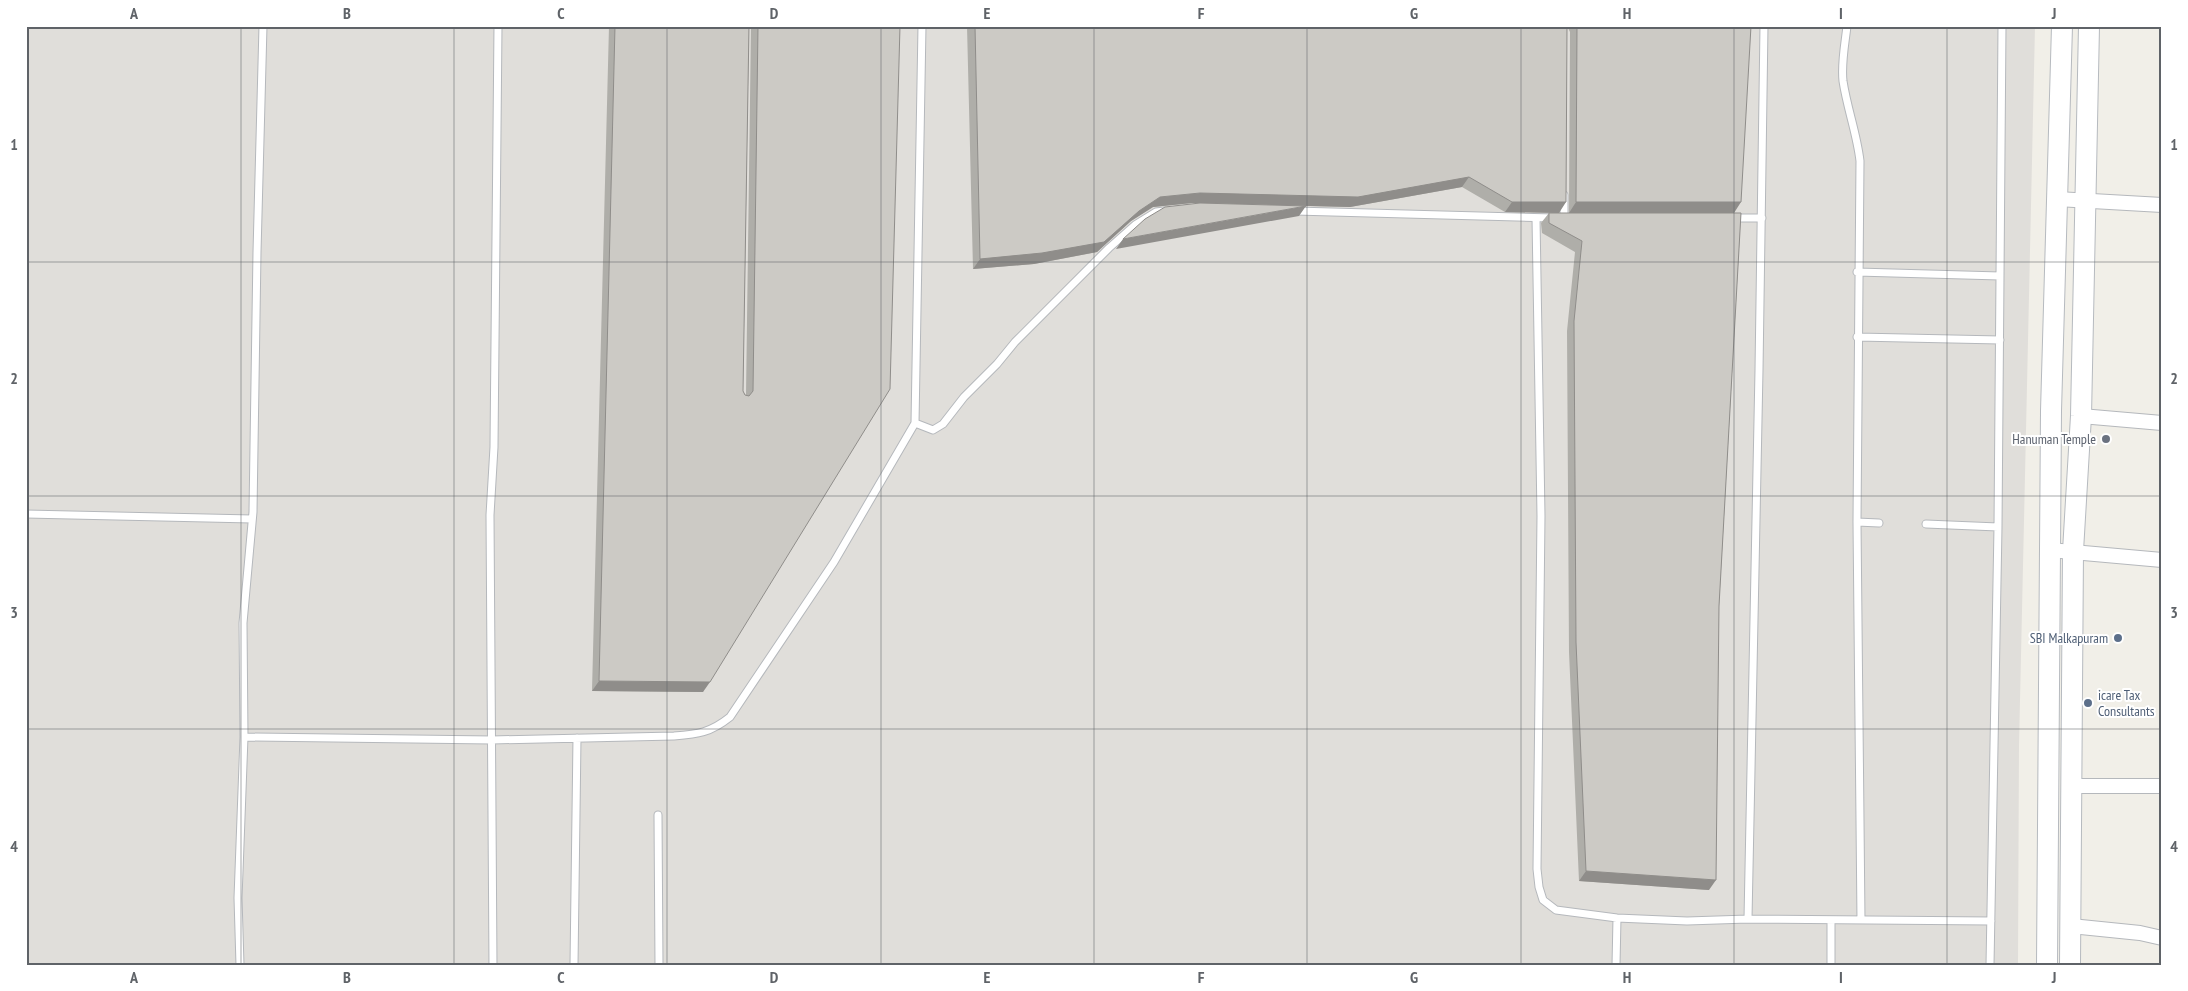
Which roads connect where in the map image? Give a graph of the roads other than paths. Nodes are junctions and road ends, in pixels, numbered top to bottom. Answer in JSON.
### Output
{"nodes":[{"id":1,"x":263,"y":26,"type":"edge"},
{"id":2,"x":498,"y":26,"type":"edge"},
{"id":3,"x":922,"y":26,"type":"edge"},
{"id":4,"x":1764,"y":26,"type":"edge"},
{"id":5,"x":1847,"y":26,"type":"edge"},
{"id":6,"x":2002,"y":26,"type":"edge"},
{"id":7,"x":2062,"y":26,"type":"edge"},
{"id":8,"x":2089,"y":26,"type":"edge"},
{"id":9,"x":1564,"y":188,"type":"edge"},
{"id":10,"x":2057,"y":199,"type":"junction"},
{"id":11,"x":2084,"y":200,"type":"junction"},
{"id":12,"x":2162,"y":205,"type":"edge"},
{"id":13,"x":1171,"y":210,"type":"edge"},
{"id":14,"x":1287,"y":211,"type":"edge"},
{"id":15,"x":1564,"y":217,"type":"junction"},
{"id":16,"x":1536,"y":218,"type":"junction"},
{"id":17,"x":1574,"y":218,"type":"edge"},
{"id":18,"x":1722,"y":218,"type":"edge"},
{"id":19,"x":1762,"y":218,"type":"junction"},
{"id":20,"x":1858,"y":272,"type":"junction"},
{"id":21,"x":2000,"y":276,"type":"junction"},
{"id":22,"x":1858,"y":337,"type":"junction"},
{"id":23,"x":2000,"y":340,"type":"junction"},
{"id":24,"x":2081,"y":416,"type":"junction"},
{"id":25,"x":915,"y":423,"type":"junction"},
{"id":26,"x":2162,"y":423,"type":"edge"},
{"id":27,"x":26,"y":514,"type":"edge"},
{"id":28,"x":252,"y":519,"type":"junction"},
{"id":29,"x":1857,"y":522,"type":"junction"},
{"id":30,"x":1879,"y":523,"type":"dead end"},
{"id":31,"x":1926,"y":524,"type":"dead end"},
{"id":32,"x":1998,"y":527,"type":"junction"},
{"id":33,"x":2050,"y":550,"type":"junction"},
{"id":34,"x":2073,"y":551,"type":"junction"},
{"id":35,"x":2162,"y":560,"type":"edge"},
{"id":36,"x":244,"y":737,"type":"junction"},
{"id":37,"x":577,"y":738,"type":"junction"},
{"id":38,"x":492,"y":740,"type":"junction"},
{"id":39,"x":2072,"y":786,"type":"junction"},
{"id":40,"x":2162,"y":786,"type":"edge"},
{"id":41,"x":658,"y":815,"type":"dead end"},
{"id":42,"x":1617,"y":918,"type":"junction"},
{"id":43,"x":1748,"y":919,"type":"junction"},
{"id":44,"x":1831,"y":920,"type":"junction"},
{"id":45,"x":1861,"y":920,"type":"junction"},
{"id":46,"x":1991,"y":921,"type":"junction"},
{"id":47,"x":2071,"y":926,"type":"junction"},
{"id":48,"x":2162,"y":938,"type":"edge"},
{"id":49,"x":240,"y":965,"type":"edge"},
{"id":50,"x":492,"y":965,"type":"edge"},
{"id":51,"x":574,"y":965,"type":"edge"},
{"id":52,"x":659,"y":965,"type":"edge"},
{"id":53,"x":1616,"y":965,"type":"edge"},
{"id":54,"x":1831,"y":965,"type":"edge"},
{"id":55,"x":1990,"y":965,"type":"edge"},
{"id":56,"x":2047,"y":965,"type":"edge"},
{"id":57,"x":2070,"y":965,"type":"edge"}],
"edges":[{"from":1,"to":28,"type":"lane"},
{"from":2,"to":38,"type":"lane"},
{"from":3,"to":25,"type":"lane"},
{"from":4,"to":19,"type":"lane"},
{"from":5,"to":20,"type":"lane"},
{"from":6,"to":21,"type":"lane"},
{"from":7,"to":10,"type":"main road"},
{"from":8,"to":11,"type":"main road"},
{"from":9,"to":15,"type":"lane"},
{"from":10,"to":11,"type":"street"},
{"from":10,"to":33,"type":"main road"},
{"from":11,"to":12,"type":"street"},
{"from":11,"to":24,"type":"main road"},
{"from":13,"to":25,"type":"lane"},
{"from":14,"to":16,"type":"lane"},
{"from":15,"to":16,"type":"lane"},
{"from":15,"to":17,"type":"lane"},
{"from":16,"to":42,"type":"lane"},
{"from":18,"to":19,"type":"lane"},
{"from":19,"to":43,"type":"lane"},
{"from":20,"to":21,"type":"lane"},
{"from":20,"to":22,"type":"lane"},
{"from":21,"to":23,"type":"lane"},
{"from":22,"to":23,"type":"lane"},
{"from":22,"to":29,"type":"lane"},
{"from":23,"to":32,"type":"lane"},
{"from":24,"to":26,"type":"street"},
{"from":24,"to":34,"type":"main road"},
{"from":25,"to":37,"type":"lane"},
{"from":27,"to":28,"type":"lane"},
{"from":28,"to":36,"type":"lane"},
{"from":29,"to":30,"type":"lane"},
{"from":29,"to":45,"type":"lane"},
{"from":31,"to":32,"type":"lane"},
{"from":32,"to":46,"type":"lane"},
{"from":33,"to":34,"type":"street"},
{"from":33,"to":56,"type":"main road"},
{"from":34,"to":35,"type":"street"},
{"from":34,"to":39,"type":"main road"},
{"from":36,"to":38,"type":"lane"},
{"from":36,"to":49,"type":"lane"},
{"from":37,"to":38,"type":"lane"},
{"from":37,"to":51,"type":"lane"},
{"from":38,"to":50,"type":"lane"},
{"from":39,"to":40,"type":"street"},
{"from":39,"to":47,"type":"main road"},
{"from":41,"to":52,"type":"lane"},
{"from":42,"to":43,"type":"lane"},
{"from":42,"to":53,"type":"lane"},
{"from":43,"to":44,"type":"lane"},
{"from":44,"to":45,"type":"lane"},
{"from":44,"to":54,"type":"lane"},
{"from":45,"to":46,"type":"lane"},
{"from":46,"to":55,"type":"lane"},
{"from":47,"to":48,"type":"street"},
{"from":47,"to":57,"type":"main road"}]}
